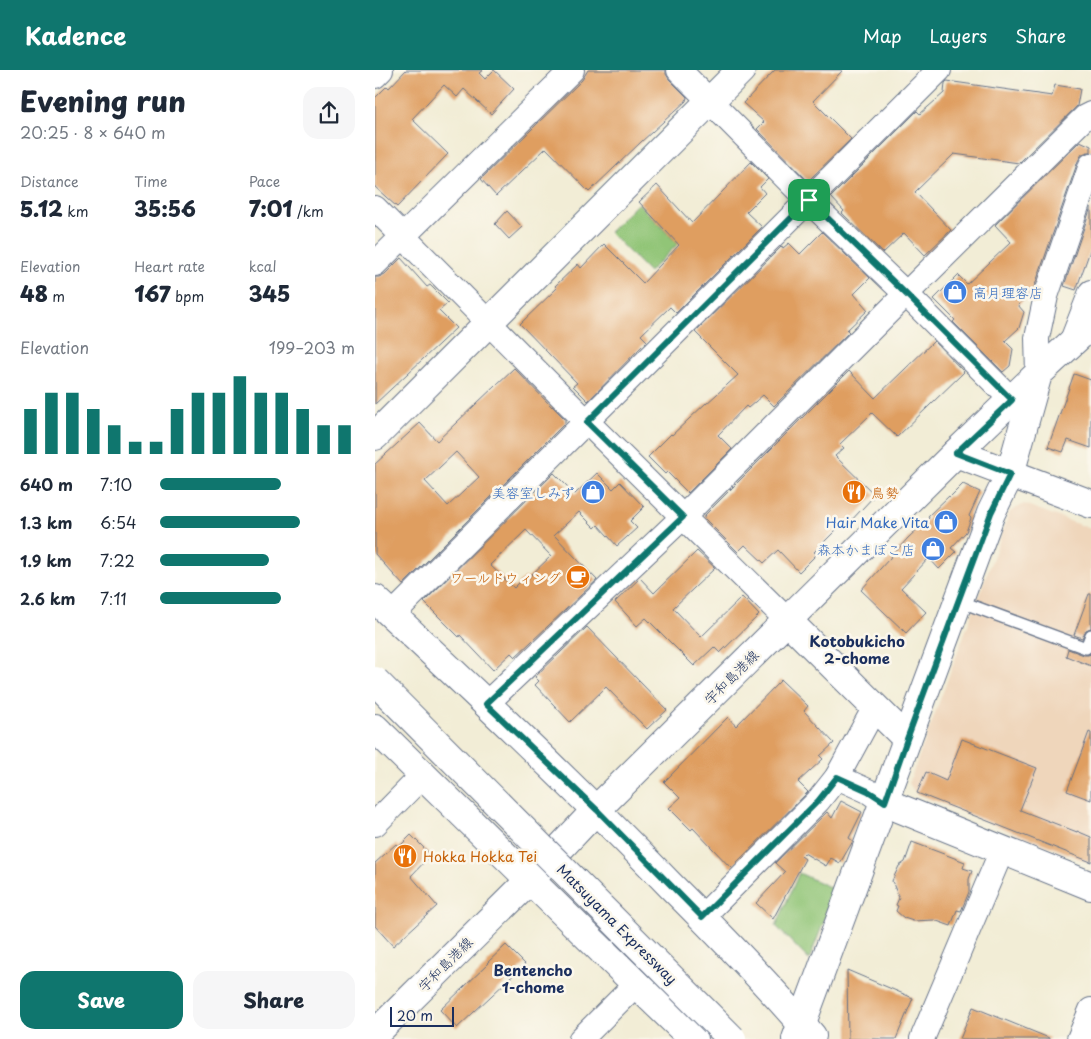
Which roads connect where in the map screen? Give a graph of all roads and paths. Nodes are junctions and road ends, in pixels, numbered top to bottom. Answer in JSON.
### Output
{"nodes":[{"id":1,"x":381,"y":70,"type":"edge"},
{"id":2,"x":573,"y":70,"type":"edge"},
{"id":3,"x":679,"y":70,"type":"edge"},
{"id":4,"x":741,"y":70,"type":"edge"},
{"id":5,"x":939,"y":70,"type":"edge"},
{"id":6,"x":375,"y":76,"type":"edge"},
{"id":7,"x":710,"y":101,"type":"junction"},
{"id":8,"x":1091,"y":114,"type":"edge"},
{"id":9,"x":1091,"y":165,"type":"edge"},
{"id":10,"x":809,"y":200,"type":"junction"},
{"id":11,"x":375,"y":208,"type":"edge"},
{"id":12,"x":403,"y":236,"type":"junction"},
{"id":13,"x":375,"y":264,"type":"edge"},
{"id":14,"x":1091,"y":292,"type":"edge"},
{"id":15,"x":906,"y":294,"type":"junction"},
{"id":16,"x":489,"y":324,"type":"junction"},
{"id":17,"x":1081,"y":334,"type":"edge"},
{"id":18,"x":1038,"y":374,"type":"junction"},
{"id":19,"x":1012,"y":400,"type":"junction"},
{"id":20,"x":587,"y":422,"type":"junction"},
{"id":21,"x":375,"y":436,"type":"edge"},
{"id":22,"x":956,"y":453,"type":"junction"},
{"id":23,"x":1010,"y":474,"type":"junction"},
{"id":24,"x":1091,"y":504,"type":"edge"},
{"id":25,"x":683,"y":517,"type":"junction"},
{"id":26,"x":959,"y":601,"type":"junction"},
{"id":27,"x":383,"y":607,"type":"edge"},
{"id":28,"x":788,"y":621,"type":"junction"},
{"id":29,"x":1091,"y":635,"type":"edge"},
{"id":30,"x":375,"y":681,"type":"edge"},
{"id":31,"x":486,"y":704,"type":"junction"},
{"id":32,"x":875,"y":707,"type":"junction"},
{"id":33,"x":375,"y":728,"type":"edge"},
{"id":34,"x":907,"y":739,"type":"junction"},
{"id":35,"x":423,"y":775,"type":"junction"},
{"id":36,"x":837,"y":777,"type":"junction"},
{"id":37,"x":885,"y":802,"type":"junction"},
{"id":38,"x":597,"y":810,"type":"junction"},
{"id":39,"x":375,"y":824,"type":"edge"},
{"id":40,"x":1002,"y":850,"type":"junction"},
{"id":41,"x":530,"y":880,"type":"junction"},
{"id":42,"x":1091,"y":886,"type":"edge"},
{"id":43,"x":702,"y":917,"type":"junction"},
{"id":44,"x":636,"y":984,"type":"junction"},
{"id":45,"x":1091,"y":1010,"type":"edge"},
{"id":46,"x":375,"y":1034,"type":"edge"},
{"id":47,"x":804,"y":1034,"type":"edge"},
{"id":48,"x":581,"y":1039,"type":"edge"},
{"id":49,"x":693,"y":1039,"type":"edge"},
{"id":50,"x":732,"y":1039,"type":"edge"},
{"id":51,"x":922,"y":1039,"type":"edge"},
{"id":52,"x":1079,"y":1039,"type":"edge"}],
"edges":[{"from":1,"to":6,"type":"street"},
{"from":2,"to":12,"type":"street"},
{"from":3,"to":7,"type":"street"},
{"from":4,"to":7,"type":"main road"},
{"from":5,"to":10,"type":"street"},
{"from":7,"to":10,"type":"street"},
{"from":7,"to":16,"type":"main road"},
{"from":8,"to":15,"type":"street"},
{"from":9,"to":18,"type":"street"},
{"from":10,"to":15,"type":"street"},
{"from":10,"to":20,"type":"street"},
{"from":11,"to":12,"type":"street"},
{"from":12,"to":13,"type":"street"},
{"from":12,"to":16,"type":"street"},
{"from":14,"to":17,"type":"street"},
{"from":15,"to":19,"type":"street"},
{"from":15,"to":25,"type":"street"},
{"from":16,"to":20,"type":"street"},
{"from":16,"to":21,"type":"main road"},
{"from":17,"to":18,"type":"main road","name":"宇和島港線"},
{"from":18,"to":19,"type":"main road","name":"宇和島港線"},
{"from":18,"to":23,"type":"main road"},
{"from":19,"to":22,"type":"main road","name":"宇和島港線"},
{"from":20,"to":25,"type":"street"},
{"from":20,"to":27,"type":"street"},
{"from":22,"to":23,"type":"main road"},
{"from":22,"to":28,"type":"main road","name":"宇和島港線"},
{"from":23,"to":24,"type":"main road"},
{"from":23,"to":26,"type":"main road"},
{"from":25,"to":28,"type":"street"},
{"from":25,"to":31,"type":"street"},
{"from":26,"to":29,"type":"lane"},
{"from":26,"to":34,"type":"main road"},
{"from":27,"to":31,"type":"main road"},
{"from":28,"to":32,"type":"main road"},
{"from":28,"to":38,"type":"main road","name":"宇和島港線"},
{"from":30,"to":50,"type":"main road","name":"Matsuyama Expressway","bridge":true},
{"from":31,"to":38,"type":"main road"},
{"from":32,"to":34,"type":"main road"},
{"from":32,"to":36,"type":"street"},
{"from":33,"to":35,"type":"main road"},
{"from":34,"to":37,"type":"main road"},
{"from":35,"to":39,"type":"street"},
{"from":35,"to":41,"type":"main road"},
{"from":36,"to":37,"type":"street"},
{"from":36,"to":43,"type":"street"},
{"from":37,"to":40,"type":"main road"},
{"from":37,"to":47,"type":"main road"},
{"from":38,"to":41,"type":"main road","name":"宇和島港線"},
{"from":38,"to":43,"type":"main road"},
{"from":40,"to":42,"type":"main road"},
{"from":40,"to":51,"type":"street"},
{"from":41,"to":44,"type":"main road"},
{"from":41,"to":46,"type":"main road","name":"宇和島港線"},
{"from":43,"to":47,"type":"main road"},
{"from":44,"to":48,"type":"street"},
{"from":44,"to":49,"type":"main road"},
{"from":45,"to":52,"type":"street"}]}
